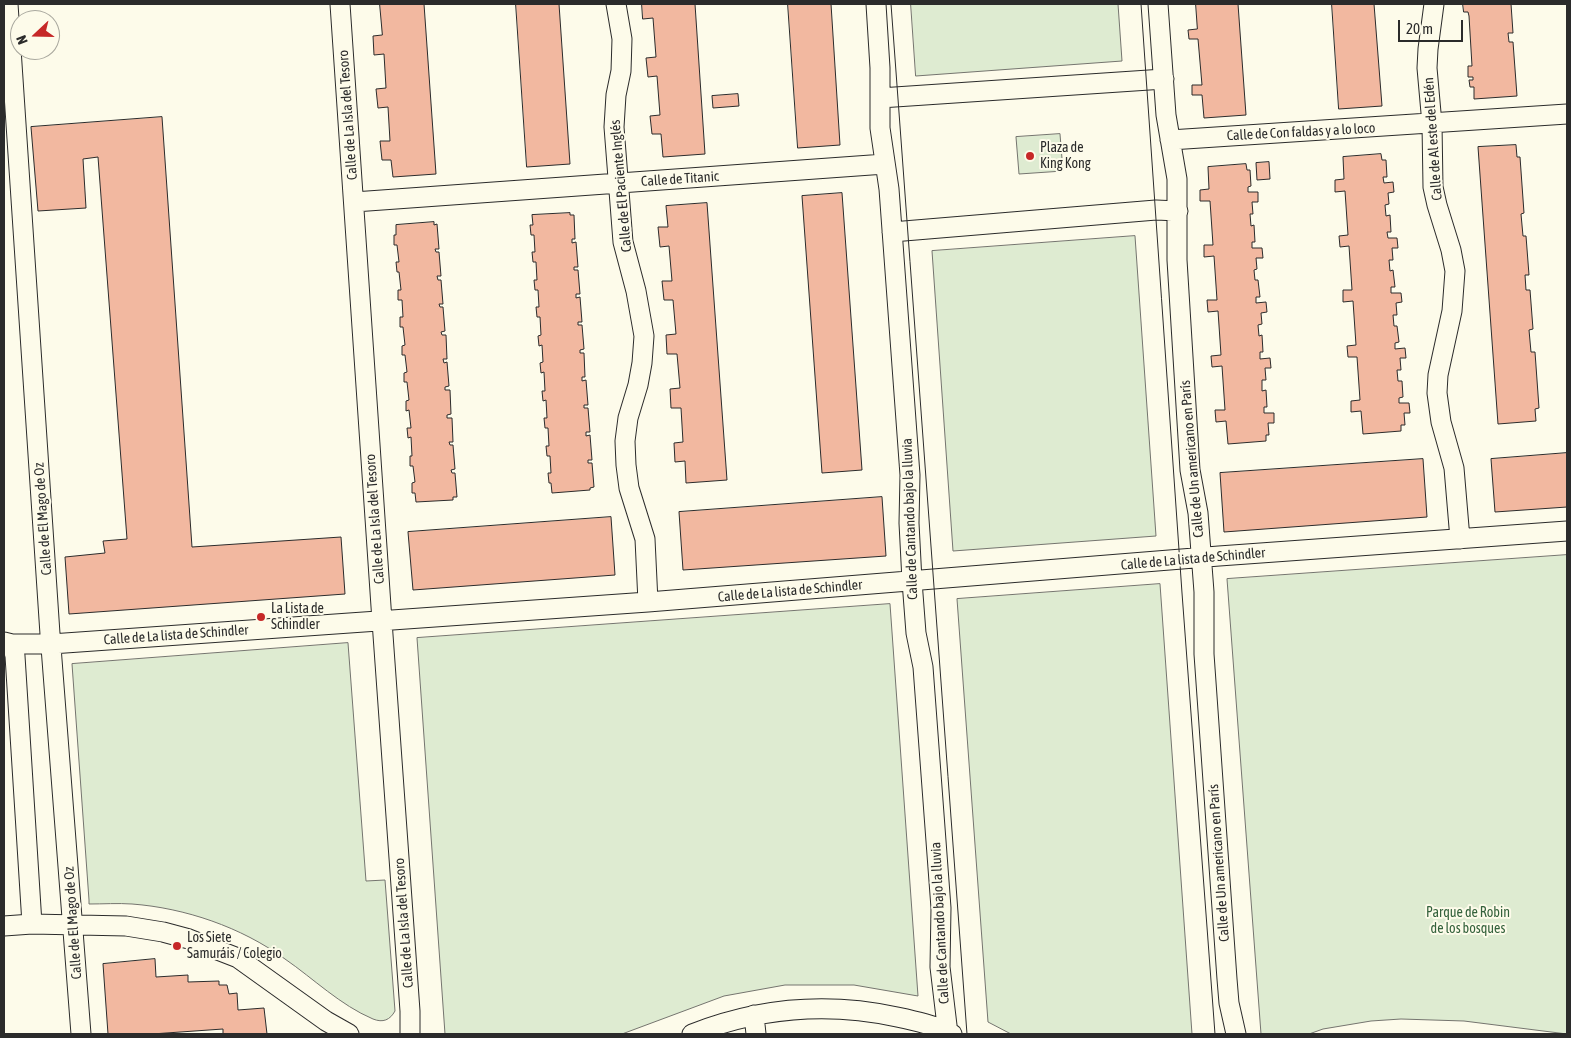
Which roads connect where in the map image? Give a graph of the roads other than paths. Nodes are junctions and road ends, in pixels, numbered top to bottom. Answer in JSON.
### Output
{"nodes":[{"id":1,"x":8,"y":4,"type":"edge"},
{"id":2,"x":340,"y":4,"type":"edge"},
{"id":3,"x":616,"y":4,"type":"edge"},
{"id":4,"x":876,"y":4,"type":"edge"},
{"id":5,"x":1158,"y":4,"type":"edge"},
{"id":6,"x":1434,"y":4,"type":"edge"},
{"id":7,"x":1164,"y":79,"type":"junction"},
{"id":8,"x":880,"y":98,"type":"junction"},
{"id":9,"x":1567,"y":114,"type":"edge"},
{"id":10,"x":1432,"y":124,"type":"junction"},
{"id":11,"x":1170,"y":140,"type":"junction"},
{"id":12,"x":885,"y":164,"type":"junction"},
{"id":13,"x":619,"y":184,"type":"junction"},
{"id":14,"x":354,"y":202,"type":"junction"},
{"id":15,"x":1178,"y":211,"type":"junction"},
{"id":16,"x":892,"y":232,"type":"junction"},
{"id":17,"x":1567,"y":531,"type":"edge"},
{"id":18,"x":1460,"y":539,"type":"junction"},
{"id":19,"x":1201,"y":558,"type":"junction"},
{"id":20,"x":912,"y":581,"type":"junction"},
{"id":21,"x":648,"y":602,"type":"junction"},
{"id":22,"x":382,"y":621,"type":"junction"},
{"id":23,"x":8,"y":643,"type":"edge"},
{"id":24,"x":51,"y":644,"type":"junction"},
{"id":25,"x":32,"y":924,"type":"junction"},
{"id":26,"x":73,"y":925,"type":"junction"},
{"id":27,"x":4,"y":926,"type":"edge"},
{"id":28,"x":754,"y":1015,"type":"junction"},
{"id":29,"x":81,"y":1034,"type":"edge"},
{"id":30,"x":349,"y":1034,"type":"edge"},
{"id":31,"x":410,"y":1034,"type":"edge"},
{"id":32,"x":692,"y":1034,"type":"edge"},
{"id":33,"x":756,"y":1034,"type":"edge"},
{"id":34,"x":949,"y":1034,"type":"edge"},
{"id":35,"x":1236,"y":1034,"type":"edge"}],
"edges":[{"from":1,"to":24,"type":"street","name":"Calle de El Mago de Oz"},
{"from":2,"to":14,"type":"street","name":"Calle de La Isla del Tesoro"},
{"from":3,"to":13,"type":"street","name":"Calle de El Paciente Inglés"},
{"from":4,"to":8,"type":"street","name":"Calle de Cantando bajo la lluvia"},
{"from":5,"to":7,"type":"street","name":"Calle de Un americano en París"},
{"from":6,"to":10,"type":"street","name":"Calle de Al este del Edén"},
{"from":7,"to":8,"type":"street"},
{"from":7,"to":11,"type":"street","name":"Calle de Un americano en París"},
{"from":8,"to":12,"type":"street","name":"Calle de Cantando bajo la lluvia"},
{"from":9,"to":10,"type":"street"},
{"from":10,"to":11,"type":"street","name":"Calle de Con faldas y a lo loco"},
{"from":10,"to":18,"type":"street","name":"Calle de Al este del Edén"},
{"from":11,"to":15,"type":"street","name":"Calle de Un americano en París"},
{"from":12,"to":13,"type":"street","name":"Calle de Titanic"},
{"from":12,"to":16,"type":"street","name":"Calle de Cantando bajo la lluvia"},
{"from":13,"to":14,"type":"street","name":"Calle de Titanic"},
{"from":13,"to":21,"type":"street","name":"Calle de El Paciente Inglés"},
{"from":14,"to":22,"type":"street","name":"Calle de La Isla del Tesoro"},
{"from":15,"to":16,"type":"street"},
{"from":15,"to":19,"type":"street","name":"Calle de Un americano en París"},
{"from":16,"to":20,"type":"street","name":"Calle de Cantando bajo la lluvia"},
{"from":17,"to":18,"type":"street","name":"Calle de La lista de Schindler"},
{"from":18,"to":19,"type":"street","name":"Calle de La lista de Schindler"},
{"from":19,"to":20,"type":"street","name":"Calle de La lista de Schindler"},
{"from":19,"to":35,"type":"street","name":"Calle de Un americano en París"},
{"from":20,"to":21,"type":"street","name":"Calle de La lista de Schindler"},
{"from":20,"to":34,"type":"street","name":"Calle de Cantando bajo la lluvia"},
{"from":21,"to":22,"type":"street","name":"Calle de La lista de Schindler"},
{"from":22,"to":24,"type":"street","name":"Calle de La lista de Schindler"},
{"from":22,"to":31,"type":"street","name":"Calle de La Isla del Tesoro"},
{"from":23,"to":24,"type":"street","name":"Calle de La lista de Schindler"},
{"from":23,"to":25,"type":"street"},
{"from":24,"to":26,"type":"street","name":"Calle de El Mago de Oz"},
{"from":25,"to":26,"type":"street"},
{"from":25,"to":27,"type":"street"},
{"from":26,"to":29,"type":"street","name":"Calle de El Mago de Oz"},
{"from":26,"to":30,"type":"street"},
{"from":28,"to":32,"type":"street"},
{"from":28,"to":33,"type":"street"},
{"from":28,"to":34,"type":"street"}]}
